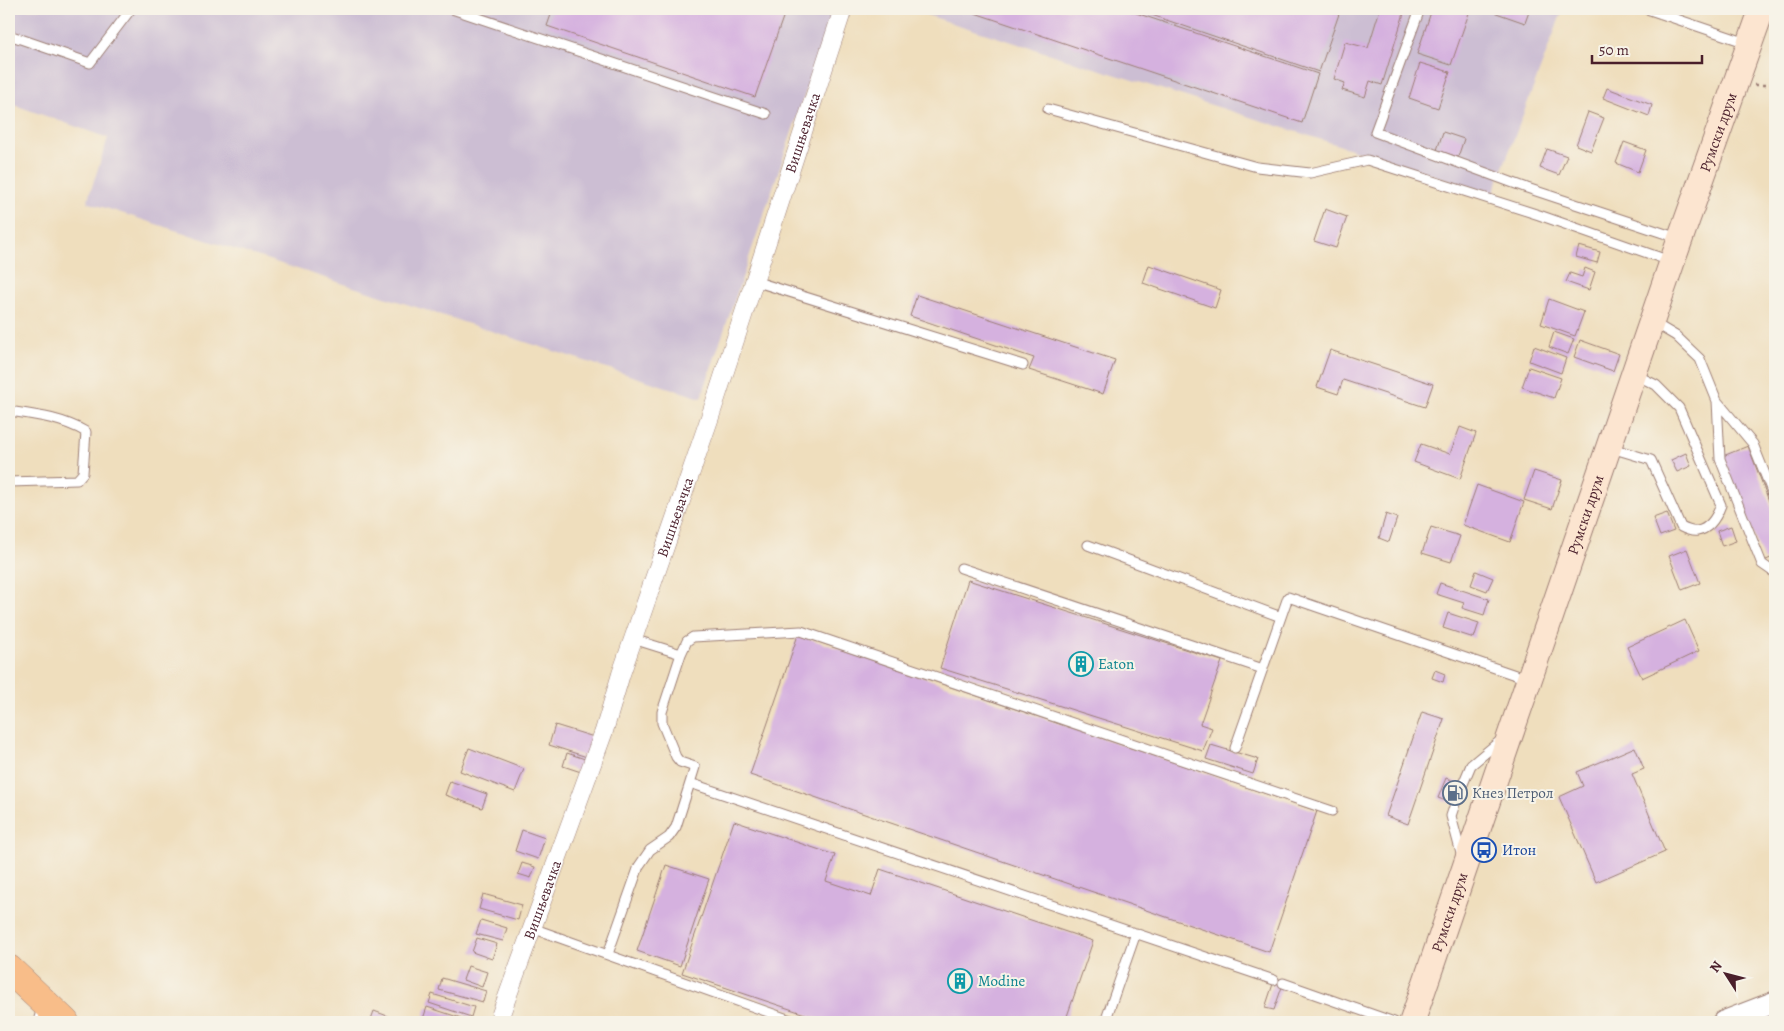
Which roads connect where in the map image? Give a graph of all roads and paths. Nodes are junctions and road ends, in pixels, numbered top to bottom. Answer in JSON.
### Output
{"nodes":[{"id":1,"x":131,"y":9,"type":"edge"},
{"id":2,"x":452,"y":9,"type":"edge"},
{"id":3,"x":843,"y":9,"type":"edge"},
{"id":4,"x":1420,"y":9,"type":"edge"},
{"id":5,"x":1647,"y":9,"type":"edge"},
{"id":6,"x":1762,"y":9,"type":"edge"},
{"id":7,"x":9,"y":36,"type":"edge"},
{"id":8,"x":1750,"y":44,"type":"junction"},
{"id":9,"x":1048,"y":109,"type":"dead end"},
{"id":10,"x":766,"y":114,"type":"dead end"},
{"id":11,"x":1676,"y":251,"type":"junction"},
{"id":12,"x":754,"y":281,"type":"junction"},
{"id":13,"x":1652,"y":322,"type":"junction"},
{"id":14,"x":1023,"y":365,"type":"dead end"},
{"id":15,"x":1634,"y":373,"type":"junction"},
{"id":16,"x":1717,"y":400,"type":"junction"},
{"id":17,"x":9,"y":411,"type":"edge"},
{"id":18,"x":1610,"y":448,"type":"junction"},
{"id":19,"x":9,"y":482,"type":"edge"},
{"id":20,"x":1775,"y":499,"type":"edge"},
{"id":21,"x":1088,"y":545,"type":"dead end"},
{"id":22,"x":961,"y":568,"type":"dead end"},
{"id":23,"x":1775,"y":573,"type":"edge"},
{"id":24,"x":1281,"y":617,"type":"junction"},
{"id":25,"x":633,"y":639,"type":"junction"},
{"id":26,"x":682,"y":654,"type":"junction"},
{"id":27,"x":1263,"y":669,"type":"junction"},
{"id":28,"x":1530,"y":680,"type":"junction"},
{"id":29,"x":1510,"y":733,"type":"junction"},
{"id":30,"x":1235,"y":748,"type":"dead end"},
{"id":31,"x":690,"y":783,"type":"junction"},
{"id":32,"x":1463,"y":784,"type":"dead end"},
{"id":33,"x":1455,"y":804,"type":"dead end"},
{"id":34,"x":1332,"y":811,"type":"dead end"},
{"id":35,"x":1466,"y":869,"type":"junction"},
{"id":36,"x":532,"y":928,"type":"junction"},
{"id":37,"x":1136,"y":933,"type":"junction"},
{"id":38,"x":608,"y":954,"type":"junction"},
{"id":39,"x":9,"y":969,"type":"edge"},
{"id":40,"x":1775,"y":1002,"type":"edge"},
{"id":41,"x":42,"y":1012,"type":"edge"},
{"id":42,"x":65,"y":1022,"type":"edge"},
{"id":43,"x":498,"y":1022,"type":"edge"},
{"id":44,"x":796,"y":1022,"type":"edge"},
{"id":45,"x":1105,"y":1022,"type":"edge"},
{"id":46,"x":1394,"y":1022,"type":"edge"},
{"id":47,"x":1412,"y":1022,"type":"edge"},
{"id":48,"x":1723,"y":1022,"type":"edge"}],
"edges":[{"from":1,"to":7,"type":"lane"},
{"from":2,"to":10,"type":"lane"},
{"from":3,"to":12,"type":"street","name":"Вишњевачка"},
{"from":4,"to":11,"type":"lane"},
{"from":5,"to":8,"type":"lane"},
{"from":6,"to":8,"type":"main road","name":"Румски друм"},
{"from":8,"to":11,"type":"main road","name":"Румски друм"},
{"from":9,"to":11,"type":"lane"},
{"from":11,"to":13,"type":"main road","name":"Румски друм"},
{"from":12,"to":14,"type":"lane"},
{"from":12,"to":25,"type":"street","name":"Вишњевачка"},
{"from":13,"to":15,"type":"main road","name":"Румски друм"},
{"from":13,"to":16,"type":"lane"},
{"from":15,"to":18,"type":"main road","name":"Румски друм"},
{"from":15,"to":18,"type":"lane"},
{"from":16,"to":20,"type":"lane"},
{"from":16,"to":23,"type":"lane"},
{"from":17,"to":19,"type":"lane"},
{"from":18,"to":28,"type":"main road","name":"Румски друм"},
{"from":21,"to":24,"type":"lane"},
{"from":22,"to":27,"type":"lane"},
{"from":24,"to":27,"type":"lane"},
{"from":24,"to":28,"type":"lane"},
{"from":25,"to":26,"type":"lane"},
{"from":25,"to":36,"type":"street","name":"Вишњевачка"},
{"from":26,"to":31,"type":"lane"},
{"from":26,"to":34,"type":"lane"},
{"from":27,"to":30,"type":"lane"},
{"from":28,"to":29,"type":"main road","name":"Румски друм"},
{"from":29,"to":32,"type":"lane"},
{"from":29,"to":35,"type":"main road","name":"Румски друм"},
{"from":31,"to":37,"type":"lane"},
{"from":31,"to":38,"type":"lane"},
{"from":33,"to":35,"type":"lane"},
{"from":35,"to":47,"type":"main road","name":"Румски друм"},
{"from":36,"to":38,"type":"lane"},
{"from":36,"to":43,"type":"street","name":"Вишњевачка"},
{"from":37,"to":45,"type":"lane"},
{"from":37,"to":46,"type":"lane"},
{"from":38,"to":44,"type":"lane"},
{"from":39,"to":41,"type":"main road"},
{"from":40,"to":48,"type":"street"},
{"from":41,"to":42,"type":"main road"}]}
